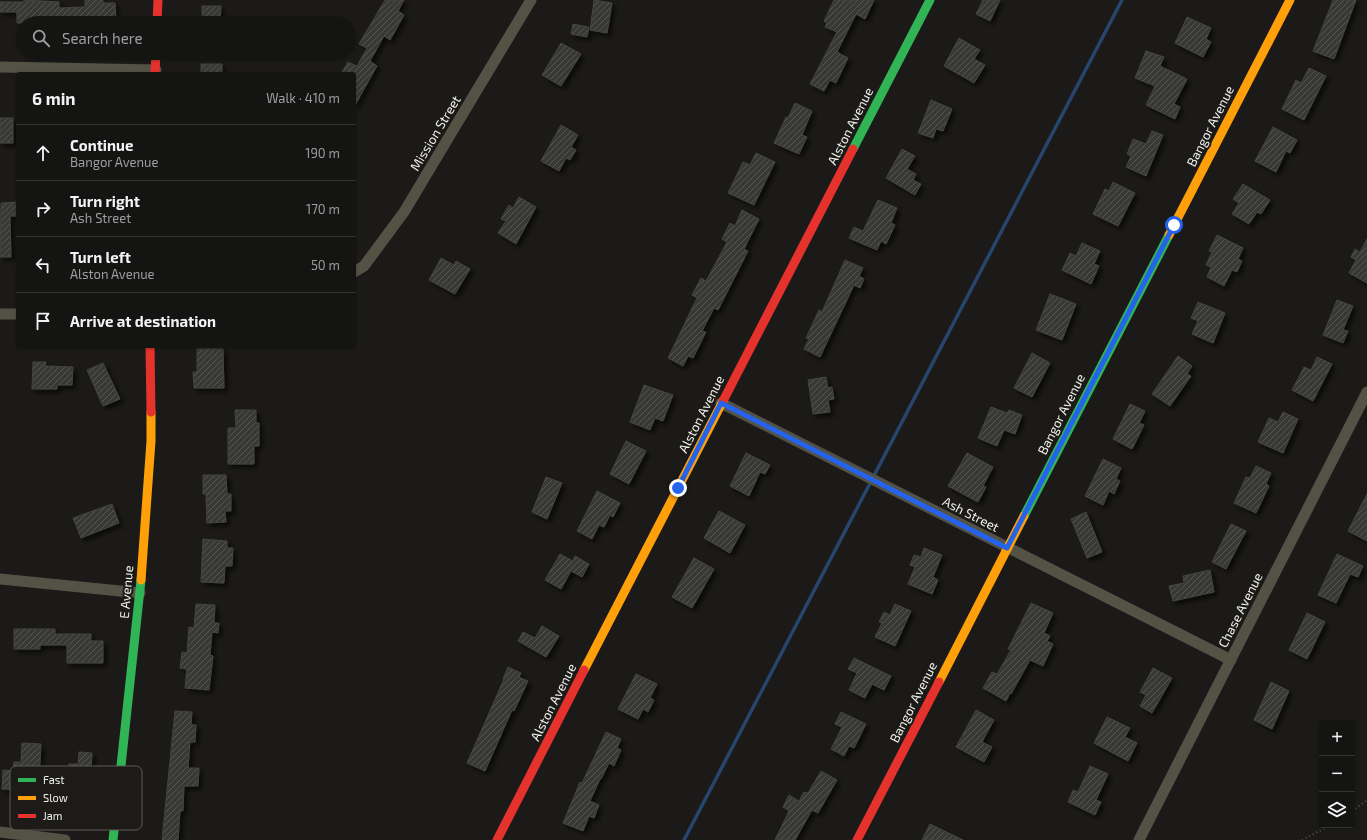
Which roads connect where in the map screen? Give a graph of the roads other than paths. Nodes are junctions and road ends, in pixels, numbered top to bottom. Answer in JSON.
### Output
{"nodes":[{"id":1,"x":158,"y":0,"type":"edge"},
{"id":2,"x":531,"y":0,"type":"edge"},
{"id":3,"x":930,"y":0,"type":"edge"},
{"id":4,"x":1290,"y":0,"type":"edge"},
{"id":5,"x":157,"y":16,"type":"edge"},
{"id":6,"x":156,"y":60,"type":"edge"},
{"id":7,"x":0,"y":67,"type":"edge"},
{"id":8,"x":156,"y":72,"type":"edge"},
{"id":9,"x":356,"y":271,"type":"edge"},
{"id":10,"x":0,"y":314,"type":"edge"},
{"id":11,"x":16,"y":314,"type":"edge"},
{"id":12,"x":150,"y":348,"type":"edge"},
{"id":13,"x":1367,"y":392,"type":"edge"},
{"id":14,"x":721,"y":403,"type":"junction"},
{"id":15,"x":1007,"y":548,"type":"junction"},
{"id":16,"x":0,"y":579,"type":"edge"},
{"id":17,"x":140,"y":593,"type":"junction"},
{"id":18,"x":1231,"y":660,"type":"junction"},
{"id":19,"x":121,"y":766,"type":"edge"},
{"id":20,"x":114,"y":830,"type":"edge"},
{"id":21,"x":0,"y":832,"type":"edge"},
{"id":22,"x":65,"y":840,"type":"edge"},
{"id":23,"x":113,"y":840,"type":"edge"},
{"id":24,"x":497,"y":840,"type":"edge"},
{"id":25,"x":857,"y":840,"type":"edge"},
{"id":26,"x":1138,"y":840,"type":"edge"}],
"edges":[{"from":1,"to":5,"type":"street"},
{"from":2,"to":9,"type":"street","name":"Mission Street"},
{"from":3,"to":14,"type":"street","name":"Alston Avenue"},
{"from":4,"to":15,"type":"street","name":"Bangor Avenue"},
{"from":6,"to":8,"type":"street"},
{"from":7,"to":8,"type":"street"},
{"from":10,"to":11,"type":"street"},
{"from":12,"to":17,"type":"street","name":"E Avenue"},
{"from":13,"to":18,"type":"street","name":"Chase Avenue"},
{"from":14,"to":15,"type":"street","name":"Ash Street"},
{"from":14,"to":24,"type":"street","name":"Alston Avenue"},
{"from":15,"to":18,"type":"street","name":"Ash Street"},
{"from":15,"to":25,"type":"street","name":"Bangor Avenue"},
{"from":16,"to":17,"type":"street"},
{"from":17,"to":19,"type":"street","name":"E Avenue"},
{"from":18,"to":26,"type":"street","name":"Chase Avenue"},
{"from":20,"to":23,"type":"street","name":"E Avenue"},
{"from":21,"to":22,"type":"street"}]}
